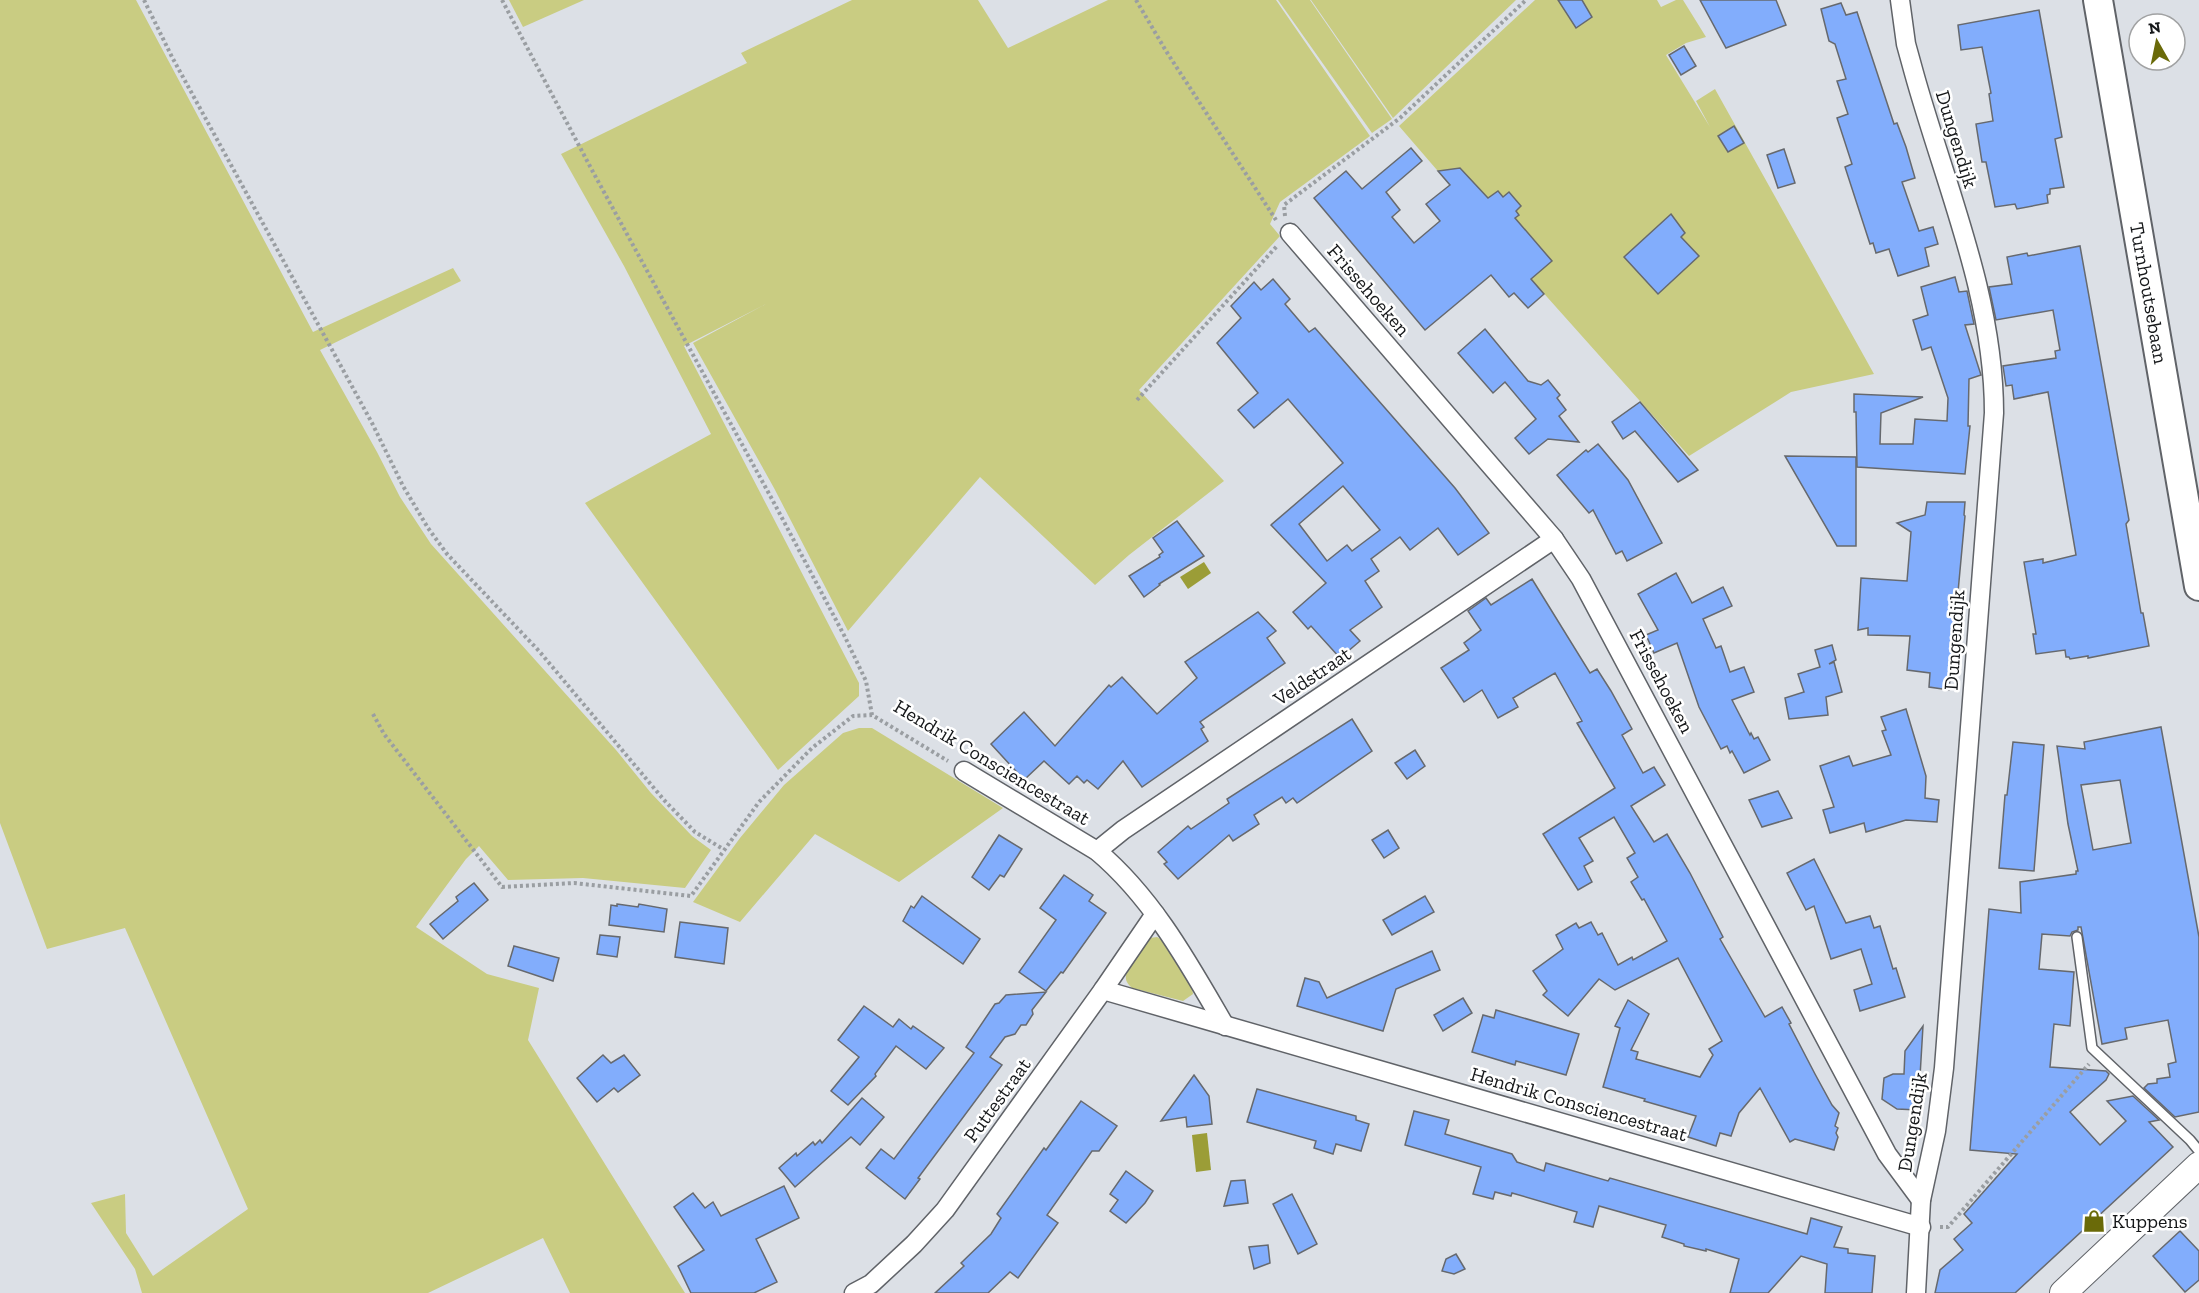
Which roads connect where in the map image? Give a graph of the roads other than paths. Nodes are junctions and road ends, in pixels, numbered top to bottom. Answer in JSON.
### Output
{"nodes":[{"id":1,"x":1900,"y":0,"type":"edge"},
{"id":2,"x":2098,"y":0,"type":"edge"},
{"id":3,"x":1290,"y":233,"type":"road end"},
{"id":4,"x":1554,"y":539,"type":"junction"},
{"id":5,"x":2199,"y":586,"type":"edge"},
{"id":6,"x":964,"y":771,"type":"road end"},
{"id":7,"x":1097,"y":851,"type":"junction"},
{"id":8,"x":1155,"y":914,"type":"junction"},
{"id":9,"x":2077,"y":937,"type":"dead end"},
{"id":10,"x":1103,"y":990,"type":"junction"},
{"id":11,"x":1225,"y":1026,"type":"junction"},
{"id":12,"x":2199,"y":1151,"type":"edge"},
{"id":13,"x":2199,"y":1165,"type":"edge"},
{"id":14,"x":1921,"y":1200,"type":"junction"},
{"id":15,"x":1921,"y":1227,"type":"junction"},
{"id":16,"x":854,"y":1293,"type":"edge"},
{"id":17,"x":1916,"y":1293,"type":"edge"},
{"id":18,"x":2063,"y":1293,"type":"edge"}],
"edges":[{"from":1,"to":14,"type":"street","name":"Dungendijk"},
{"from":2,"to":5,"type":"main road","name":"Turnhoutsebaan"},
{"from":3,"to":4,"type":"street","name":"Frissehoeken"},
{"from":4,"to":7,"type":"street","name":"Veldstraat"},
{"from":4,"to":14,"type":"street","name":"Frissehoeken"},
{"from":6,"to":7,"type":"street","name":"Hendrik Consciencestraat"},
{"from":7,"to":8,"type":"street","name":"Hendrik Consciencestraat"},
{"from":8,"to":10,"type":"street","name":"Puttestraat"},
{"from":8,"to":11,"type":"street","name":"Hendrik Consciencestraat"},
{"from":9,"to":12,"type":"lane"},
{"from":10,"to":11,"type":"street","name":"Hendrik Consciencestraat"},
{"from":10,"to":16,"type":"street","name":"Puttestraat"},
{"from":11,"to":15,"type":"street","name":"Hendrik Consciencestraat"},
{"from":13,"to":18,"type":"street"},
{"from":14,"to":15,"type":"street","name":"Dungendijk"},
{"from":15,"to":17,"type":"street","name":"Dungendijk"}]}
